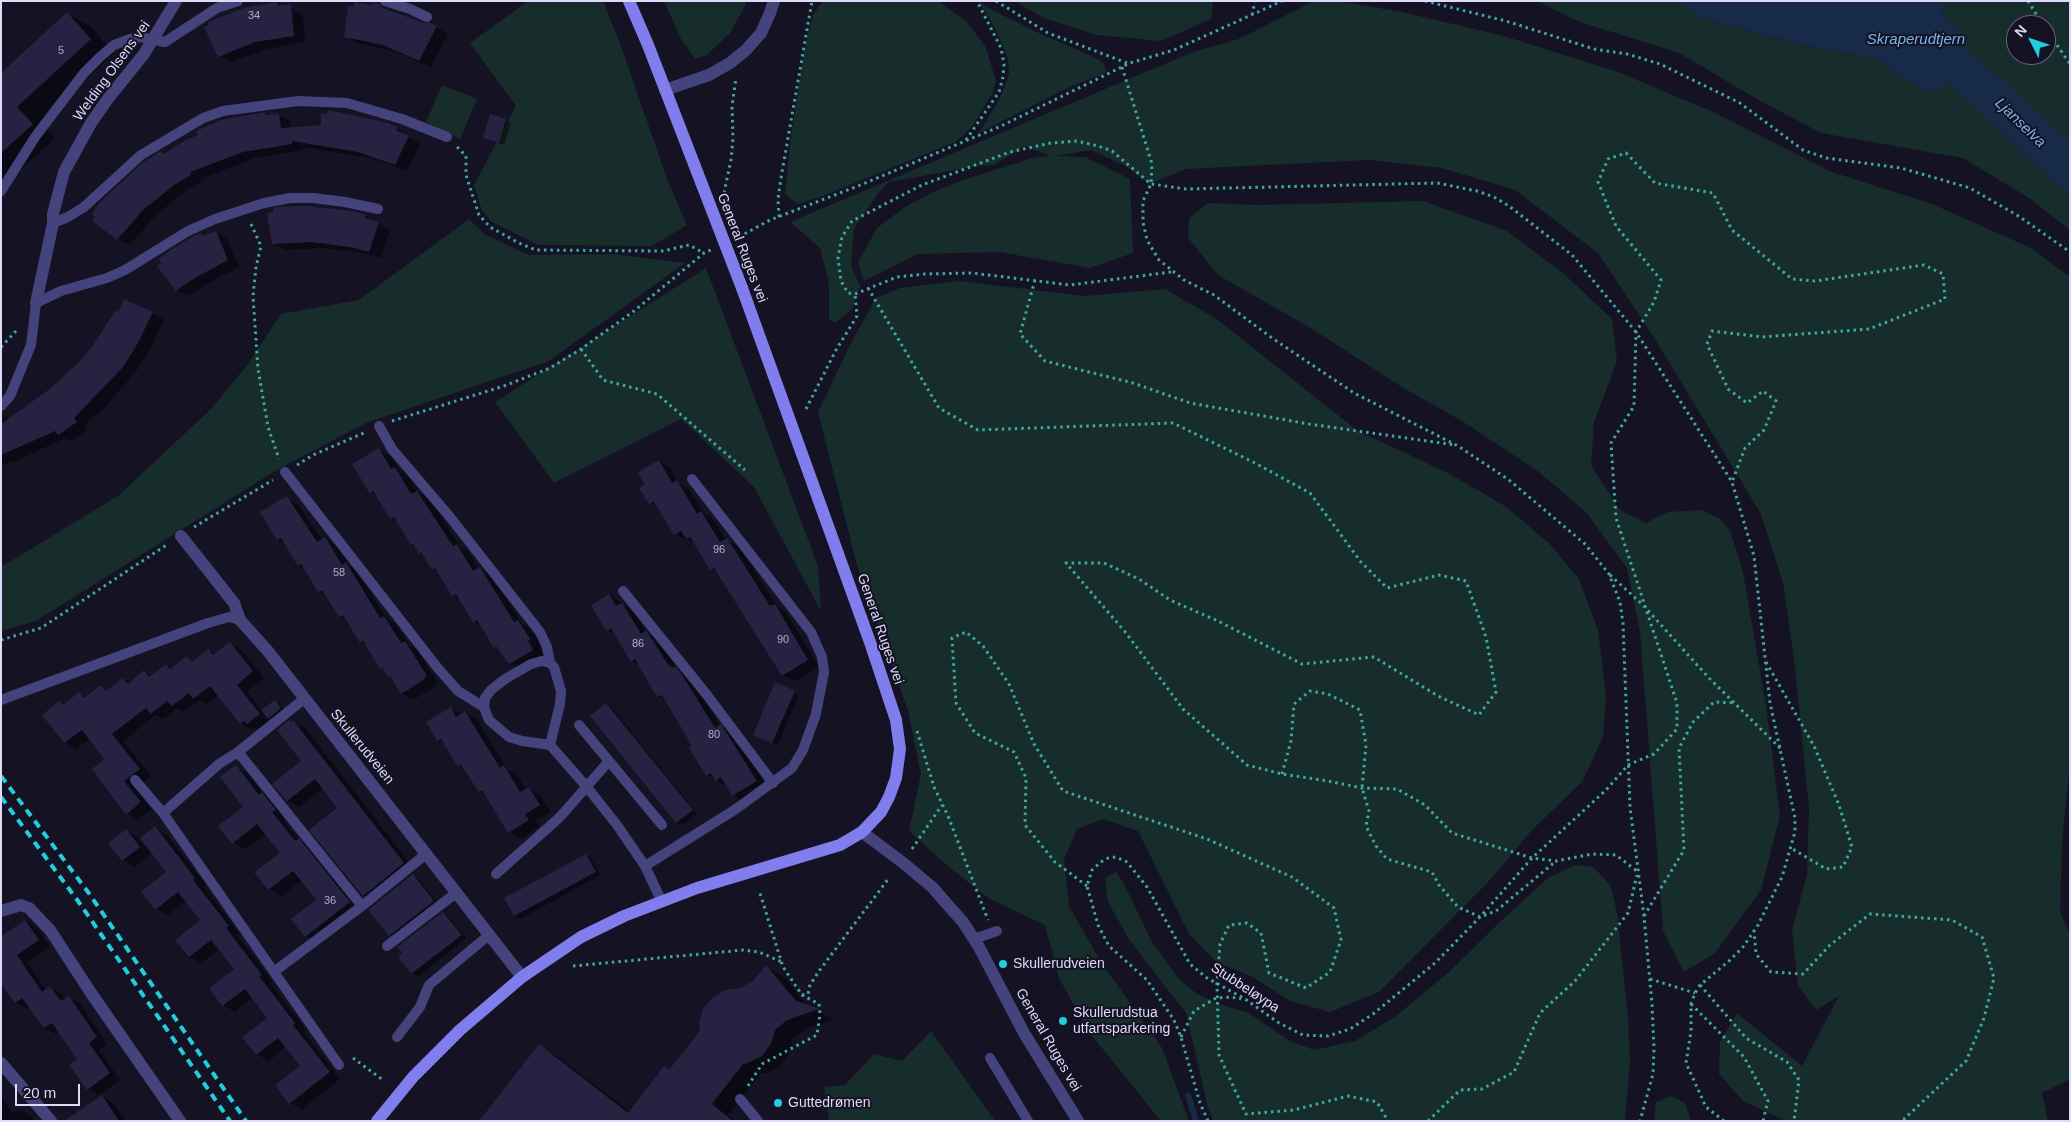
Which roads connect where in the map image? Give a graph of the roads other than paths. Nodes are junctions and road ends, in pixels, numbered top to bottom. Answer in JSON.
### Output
{"nodes":[{"id":1,"x":176,"y":1,"type":"edge"},
{"id":2,"x":238,"y":1,"type":"edge"},
{"id":3,"x":385,"y":1,"type":"edge"},
{"id":4,"x":629,"y":1,"type":"edge"},
{"id":5,"x":774,"y":1,"type":"edge"},
{"id":6,"x":428,"y":17,"type":"dead end"},
{"id":7,"x":153,"y":40,"type":"junction"},
{"id":8,"x":665,"y":90,"type":"junction"},
{"id":9,"x":447,"y":137,"type":"road end"},
{"id":10,"x":1,"y":191,"type":"edge"},
{"id":11,"x":378,"y":209,"type":"dead end"},
{"id":12,"x":53,"y":222,"type":"junction"},
{"id":13,"x":36,"y":303,"type":"junction"},
{"id":14,"x":1,"y":406,"type":"edge"},
{"id":15,"x":379,"y":426,"type":"road end"},
{"id":16,"x":285,"y":472,"type":"road end"},
{"id":17,"x":692,"y":479,"type":"dead end"},
{"id":18,"x":181,"y":536,"type":"road end"},
{"id":19,"x":623,"y":591,"type":"dead end"},
{"id":20,"x":240,"y":620,"type":"junction"},
{"id":21,"x":550,"y":663,"type":"junction"},
{"id":22,"x":304,"y":699,"type":"junction"},
{"id":23,"x":1,"y":700,"type":"edge"},
{"id":24,"x":484,"y":707,"type":"junction"},
{"id":25,"x":579,"y":725,"type":"dead end"},
{"id":26,"x":550,"y":745,"type":"junction"},
{"id":27,"x":238,"y":752,"type":"junction"},
{"id":28,"x":609,"y":762,"type":"junction"},
{"id":29,"x":135,"y":780,"type":"dead end"},
{"id":30,"x":773,"y":783,"type":"junction"},
{"id":31,"x":586,"y":786,"type":"junction"},
{"id":32,"x":163,"y":813,"type":"junction"},
{"id":33,"x":662,"y":825,"type":"dead end"},
{"id":34,"x":862,"y":832,"type":"junction"},
{"id":35,"x":426,"y":854,"type":"junction"},
{"id":36,"x":644,"y":866,"type":"junction"},
{"id":37,"x":496,"y":874,"type":"dead end"},
{"id":38,"x":456,"y":893,"type":"junction"},
{"id":39,"x":662,"y":902,"type":"junction"},
{"id":40,"x":362,"y":906,"type":"junction"},
{"id":41,"x":1,"y":911,"type":"edge"},
{"id":42,"x":997,"y":930,"type":"dead end"},
{"id":43,"x":489,"y":935,"type":"junction"},
{"id":44,"x":974,"y":939,"type":"junction"},
{"id":45,"x":387,"y":946,"type":"dead end"},
{"id":46,"x":275,"y":972,"type":"junction"},
{"id":47,"x":522,"y":977,"type":"junction"},
{"id":48,"x":396,"y":1037,"type":"dead end"},
{"id":49,"x":990,"y":1058,"type":"dead end"},
{"id":50,"x":1,"y":1063,"type":"edge"},
{"id":51,"x":340,"y":1065,"type":"dead end"},
{"id":52,"x":740,"y":1099,"type":"road end"},
{"id":53,"x":51,"y":1121,"type":"edge"},
{"id":54,"x":180,"y":1121,"type":"edge"},
{"id":55,"x":377,"y":1121,"type":"edge"},
{"id":56,"x":758,"y":1121,"type":"edge"},
{"id":57,"x":1028,"y":1121,"type":"edge"},
{"id":58,"x":1078,"y":1121,"type":"edge"}],
"edges":[{"from":1,"to":7,"type":"street","name":"Welding Olsens vei"},
{"from":2,"to":7,"type":"lane"},
{"from":3,"to":6,"type":"lane"},
{"from":4,"to":8,"type":"main road","name":"General Ruges vei"},
{"from":5,"to":8,"type":"street"},
{"from":7,"to":10,"type":"lane"},
{"from":7,"to":12,"type":"street","name":"Welding Olsens vei"},
{"from":8,"to":34,"type":"main road","name":"General Ruges vei","bridge":true},
{"from":9,"to":12,"type":"lane"},
{"from":11,"to":13,"type":"lane"},
{"from":12,"to":13,"type":"street","name":"Welding Olsens vei"},
{"from":13,"to":14,"type":"lane"},
{"from":15,"to":21,"type":"lane"},
{"from":16,"to":24,"type":"lane"},
{"from":17,"to":30,"type":"lane"},
{"from":18,"to":20,"type":"street","name":"Skullerudveien"},
{"from":19,"to":30,"type":"lane"},
{"from":20,"to":22,"type":"street","name":"Skullerudveien"},
{"from":20,"to":23,"type":"lane"},
{"from":21,"to":24,"type":"lane"},
{"from":21,"to":26,"type":"lane"},
{"from":22,"to":27,"type":"lane"},
{"from":22,"to":35,"type":"street","name":"Skullerudveien"},
{"from":24,"to":26,"type":"lane"},
{"from":25,"to":28,"type":"lane"},
{"from":26,"to":31,"type":"lane"},
{"from":27,"to":32,"type":"lane"},
{"from":27,"to":40,"type":"lane"},
{"from":28,"to":31,"type":"lane"},
{"from":28,"to":33,"type":"lane"},
{"from":29,"to":32,"type":"lane"},
{"from":30,"to":36,"type":"lane"},
{"from":31,"to":36,"type":"lane"},
{"from":31,"to":37,"type":"lane"},
{"from":32,"to":46,"type":"lane"},
{"from":34,"to":39,"type":"main road"},
{"from":34,"to":44,"type":"street","name":"General Ruges vei"},
{"from":35,"to":38,"type":"street","name":"Skullerudveien"},
{"from":35,"to":40,"type":"lane"},
{"from":36,"to":39,"type":"lane"},
{"from":38,"to":43,"type":"street","name":"Skullerudveien"},
{"from":38,"to":45,"type":"lane"},
{"from":39,"to":47,"type":"main road"},
{"from":40,"to":46,"type":"lane"},
{"from":41,"to":54,"type":"street"},
{"from":42,"to":44,"type":"lane"},
{"from":43,"to":47,"type":"street","name":"Skullerudveien"},
{"from":43,"to":48,"type":"lane"},
{"from":44,"to":58,"type":"street","name":"General Ruges vei"},
{"from":46,"to":51,"type":"lane"},
{"from":47,"to":55,"type":"main road"},
{"from":49,"to":57,"type":"lane"},
{"from":50,"to":53,"type":"street"},
{"from":52,"to":56,"type":"lane"}]}
